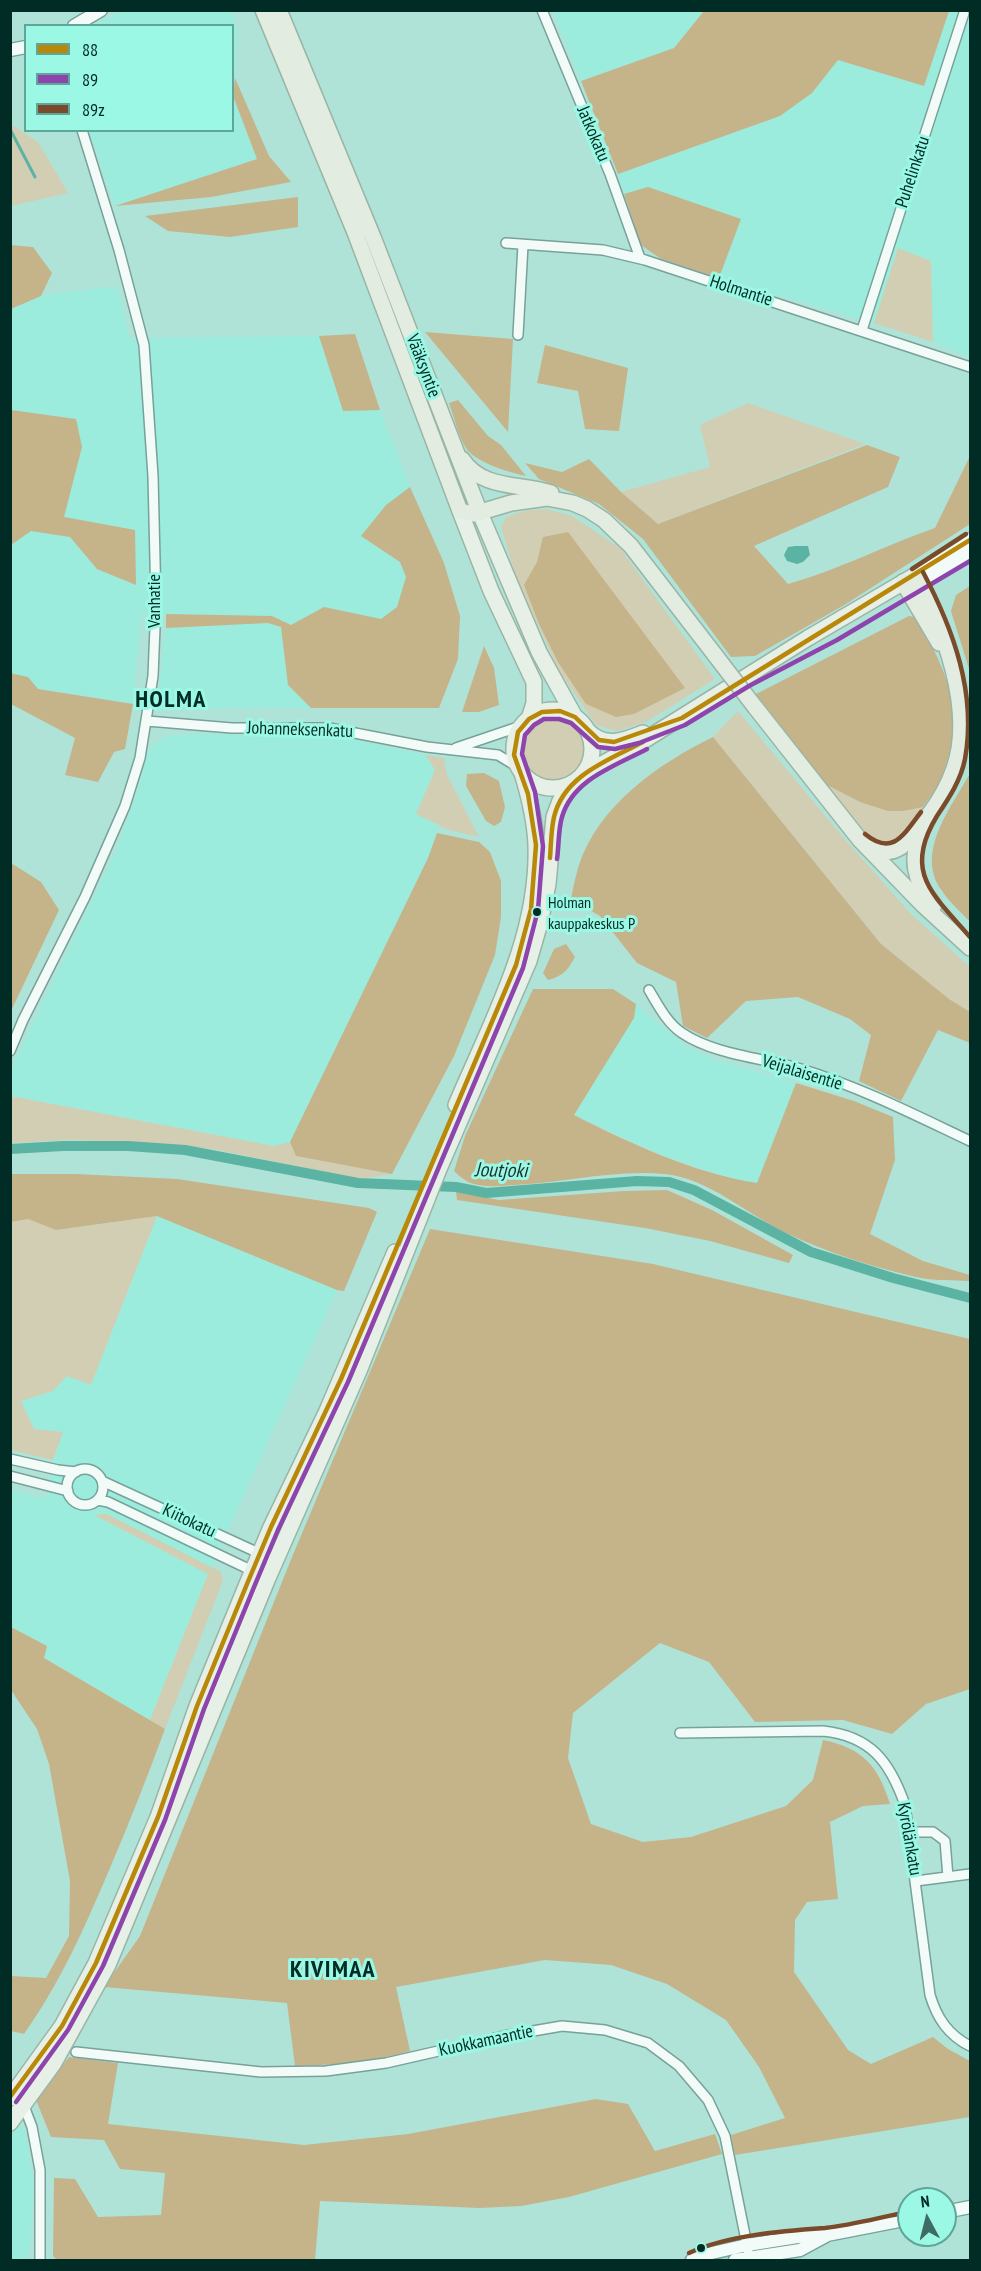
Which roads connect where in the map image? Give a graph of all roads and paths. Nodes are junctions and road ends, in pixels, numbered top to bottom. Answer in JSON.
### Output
{"nodes":[{"id":1,"x":101,"y":10,"type":"edge"},
{"id":2,"x":262,"y":10,"type":"edge"},
{"id":3,"x":279,"y":10,"type":"edge"},
{"id":4,"x":542,"y":10,"type":"edge"},
{"id":5,"x":964,"y":13,"type":"dead end"},
{"id":6,"x":77,"y":24,"type":"edge"},
{"id":7,"x":83,"y":132,"type":"edge"},
{"id":8,"x":506,"y":243,"type":"dead end"},
{"id":9,"x":523,"y":245,"type":"junction"},
{"id":10,"x":640,"y":258,"type":"junction"},
{"id":11,"x":862,"y":330,"type":"junction"},
{"id":12,"x":518,"y":335,"type":"dead end"},
{"id":13,"x":970,"y":367,"type":"edge"},
{"id":14,"x":451,"y":438,"type":"junction"},
{"id":15,"x":573,"y":503,"type":"junction"},
{"id":16,"x":460,"y":511,"type":"junction"},
{"id":17,"x":480,"y":513,"type":"junction"},
{"id":18,"x":970,"y":540,"type":"edge"},
{"id":19,"x":970,"y":553,"type":"edge"},
{"id":20,"x":912,"y":582,"type":"junction"},
{"id":21,"x":575,"y":717,"type":"junction"},
{"id":22,"x":682,"y":718,"type":"junction"},
{"id":23,"x":147,"y":721,"type":"junction"},
{"id":24,"x":525,"y":722,"type":"junction"},
{"id":25,"x":588,"y":731,"type":"junction"},
{"id":26,"x":452,"y":749,"type":"junction"},
{"id":27,"x":520,"y":770,"type":"junction"},
{"id":28,"x":576,"y":779,"type":"junction"},
{"id":29,"x":927,"y":817,"type":"junction"},
{"id":30,"x":860,"y":840,"type":"junction"},
{"id":31,"x":970,"y":948,"type":"edge"},
{"id":32,"x":649,"y":990,"type":"dead end"},
{"id":33,"x":10,"y":1051,"type":"edge"},
{"id":34,"x":970,"y":1141,"type":"edge"},
{"id":35,"x":435,"y":1167,"type":"junction"},
{"id":36,"x":414,"y":1219,"type":"junction"},
{"id":37,"x":10,"y":1459,"type":"edge"},
{"id":38,"x":76,"y":1472,"type":"junction"},
{"id":39,"x":10,"y":1476,"type":"edge"},
{"id":40,"x":102,"y":1481,"type":"junction"},
{"id":41,"x":68,"y":1491,"type":"junction"},
{"id":42,"x":98,"y":1500,"type":"junction"},
{"id":43,"x":260,"y":1553,"type":"junction"},
{"id":44,"x":276,"y":1561,"type":"junction"},
{"id":45,"x":252,"y":1571,"type":"junction"},
{"id":46,"x":268,"y":1578,"type":"junction"},
{"id":47,"x":680,"y":1733,"type":"dead end"},
{"id":48,"x":910,"y":1832,"type":"junction"},
{"id":49,"x":970,"y":1874,"type":"edge"},
{"id":50,"x":948,"y":1877,"type":"junction"},
{"id":51,"x":916,"y":1881,"type":"junction"},
{"id":52,"x":67,"y":2028,"type":"junction"},
{"id":53,"x":970,"y":2046,"type":"edge"},
{"id":54,"x":76,"y":2052,"type":"dead end"},
{"id":55,"x":17,"y":2102,"type":"edge"},
{"id":56,"x":10,"y":2123,"type":"edge"},
{"id":57,"x":897,"y":2221,"type":"edge"},
{"id":58,"x":747,"y":2246,"type":"junction"},
{"id":59,"x":800,"y":2249,"type":"edge"},
{"id":60,"x":750,"y":2258,"type":"junction"},
{"id":61,"x":40,"y":2260,"type":"edge"},
{"id":62,"x":692,"y":2260,"type":"edge"},
{"id":63,"x":735,"y":2260,"type":"edge"}],
"edges":[{"from":1,"to":6,"type":"street"},
{"from":2,"to":16,"type":"highway","name":"Vääksyntie"},
{"from":3,"to":14,"type":"highway","name":"Vääksyntie"},
{"from":4,"to":10,"type":"street","name":"Jatkokatu"},
{"from":5,"to":11,"type":"street","name":"Puhelinkatu"},
{"from":7,"to":23,"type":"street","name":"Vanhatie"},
{"from":8,"to":9,"type":"street","name":"Holmantie"},
{"from":9,"to":10,"type":"street","name":"Holmantie"},
{"from":9,"to":12,"type":"street"},
{"from":10,"to":11,"type":"street","name":"Holmantie"},
{"from":11,"to":13,"type":"street","name":"Holmantie"},
{"from":14,"to":15,"type":"highway"},
{"from":14,"to":17,"type":"highway","name":"Vääksyntie"},
{"from":15,"to":17,"type":"highway"},
{"from":15,"to":30,"type":"highway","bridge":true},
{"from":16,"to":17,"type":"highway"},
{"from":16,"to":24,"type":"main road","name":"Vääksyntie"},
{"from":17,"to":21,"type":"main road","name":"Vääksyntie"},
{"from":18,"to":20,"type":"main road"},
{"from":19,"to":20,"type":"main road"},
{"from":20,"to":22,"type":"main road"},
{"from":20,"to":29,"type":"highway"},
{"from":21,"to":24,"type":"main road"},
{"from":21,"to":25,"type":"main road"},
{"from":22,"to":25,"type":"main road"},
{"from":22,"to":28,"type":"main road"},
{"from":23,"to":26,"type":"street","name":"Johanneksenkatu"},
{"from":23,"to":33,"type":"street","name":"Vanhatie"},
{"from":24,"to":26,"type":"street","name":"Johanneksenkatu"},
{"from":24,"to":27,"type":"main road"},
{"from":25,"to":28,"type":"main road"},
{"from":26,"to":27,"type":"street","name":"Johanneksenkatu"},
{"from":27,"to":28,"type":"main road"},
{"from":27,"to":35,"type":"main road"},
{"from":28,"to":35,"type":"main road"},
{"from":29,"to":30,"type":"highway"},
{"from":29,"to":31,"type":"highway"},
{"from":30,"to":31,"type":"highway"},
{"from":32,"to":34,"type":"street","name":"Veijalaisentie"},
{"from":35,"to":36,"type":"main road"},
{"from":36,"to":43,"type":"main road"},
{"from":36,"to":44,"type":"main road"},
{"from":37,"to":38,"type":"street"},
{"from":38,"to":40,"type":"street"},
{"from":38,"to":41,"type":"street"},
{"from":39,"to":41,"type":"street"},
{"from":40,"to":42,"type":"street"},
{"from":40,"to":43,"type":"street","name":"Kiitokatu"},
{"from":41,"to":42,"type":"street"},
{"from":42,"to":45,"type":"street","name":"Kiitokatu"},
{"from":43,"to":44,"type":"street","name":"Kiitokatu"},
{"from":43,"to":45,"type":"main road"},
{"from":44,"to":46,"type":"main road"},
{"from":45,"to":46,"type":"street","name":"Kiitokatu"},
{"from":45,"to":52,"type":"main road"},
{"from":46,"to":52,"type":"main road"},
{"from":47,"to":48,"type":"street","name":"Kyrölänkatu"},
{"from":48,"to":50,"type":"street"},
{"from":48,"to":51,"type":"street","name":"Kyrölänkatu"},
{"from":49,"to":50,"type":"street"},
{"from":50,"to":51,"type":"street"},
{"from":51,"to":53,"type":"street","name":"Kyrölänkatu"},
{"from":52,"to":55,"type":"main road"},
{"from":52,"to":55,"type":"main road"},
{"from":54,"to":58,"type":"street","name":"Kuokkamaantie"},
{"from":55,"to":56,"type":"main road"},
{"from":55,"to":61,"type":"street"},
{"from":57,"to":59,"type":"street"},
{"from":58,"to":59,"type":"street"},
{"from":58,"to":60,"type":"street","name":"Kuokkamaantie"},
{"from":58,"to":62,"type":"street"},
{"from":59,"to":60,"type":"street"},
{"from":60,"to":63,"type":"street"}]}
